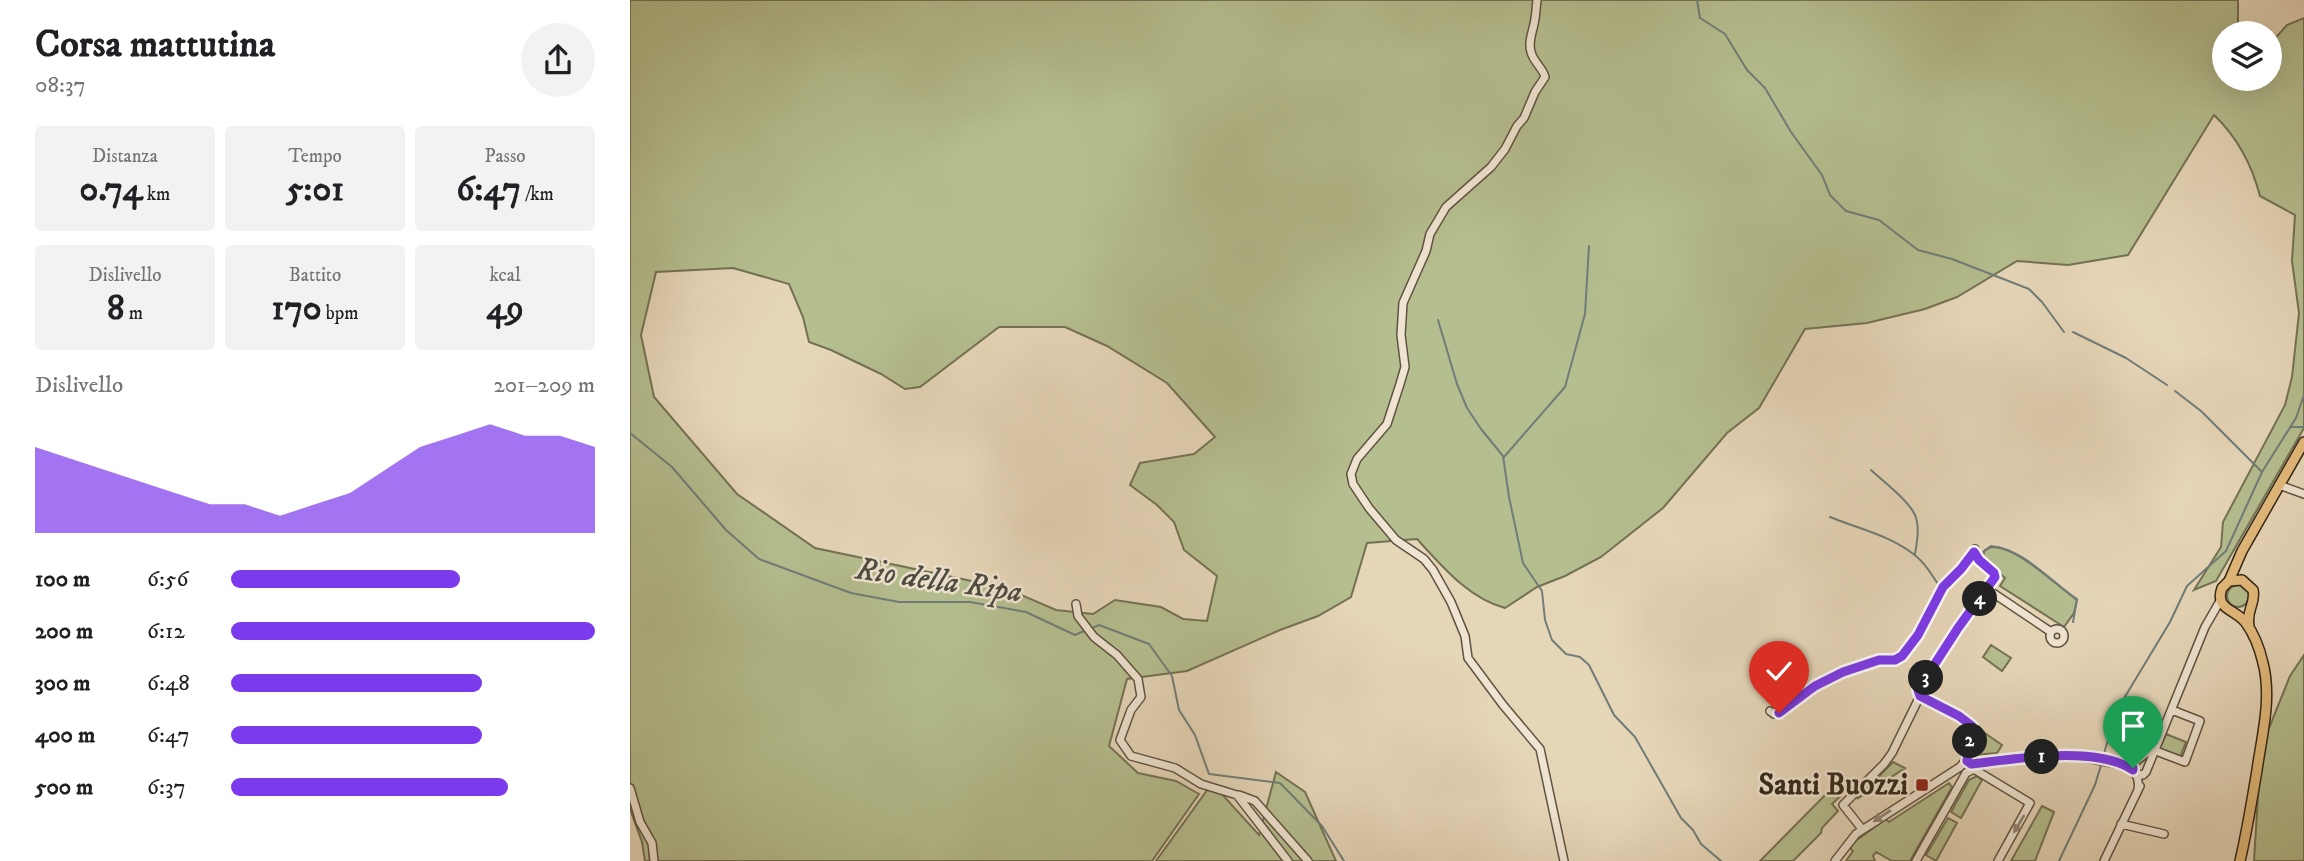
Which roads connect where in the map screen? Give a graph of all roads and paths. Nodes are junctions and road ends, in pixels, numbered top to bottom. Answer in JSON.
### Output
{"nodes":[{"id":1,"x":1536,"y":0,"type":"edge"},
{"id":2,"x":2304,"y":442,"type":"edge"},
{"id":3,"x":2279,"y":485,"type":"junction"},
{"id":4,"x":2304,"y":494,"type":"edge"},
{"id":5,"x":2237,"y":564,"type":"junction"},
{"id":6,"x":2229,"y":580,"type":"junction"},
{"id":7,"x":2242,"y":580,"type":"junction"},
{"id":8,"x":1987,"y":589,"type":"junction"},
{"id":9,"x":2220,"y":601,"type":"junction"},
{"id":10,"x":1076,"y":604,"type":"dead end"},
{"id":11,"x":2248,"y":609,"type":"junction"},
{"id":12,"x":2232,"y":612,"type":"junction"},
{"id":13,"x":2213,"y":616,"type":"junction"},
{"id":14,"x":2249,"y":626,"type":"junction"},
{"id":15,"x":2051,"y":632,"type":"dead end"},
{"id":16,"x":1920,"y":696,"type":"junction"},
{"id":17,"x":2172,"y":710,"type":"junction"},
{"id":18,"x":1770,"y":711,"type":"dead end"},
{"id":19,"x":2161,"y":738,"type":"junction"},
{"id":20,"x":2155,"y":751,"type":"junction"},
{"id":21,"x":1967,"y":767,"type":"junction"},
{"id":22,"x":2135,"y":767,"type":"junction"},
{"id":23,"x":2147,"y":771,"type":"junction"},
{"id":24,"x":630,"y":788,"type":"edge"},
{"id":25,"x":2138,"y":789,"type":"junction"},
{"id":26,"x":1237,"y":795,"type":"junction"},
{"id":27,"x":2121,"y":824,"type":"junction"},
{"id":28,"x":1862,"y":829,"type":"junction"},
{"id":29,"x":2164,"y":834,"type":"dead end"},
{"id":30,"x":1287,"y":836,"type":"junction"},
{"id":31,"x":1276,"y":846,"type":"junction"},
{"id":32,"x":654,"y":861,"type":"edge"},
{"id":33,"x":1288,"y":861,"type":"edge"},
{"id":34,"x":1308,"y":861,"type":"edge"},
{"id":35,"x":1564,"y":861,"type":"edge"},
{"id":36,"x":1835,"y":861,"type":"edge"},
{"id":37,"x":1917,"y":861,"type":"edge"},
{"id":38,"x":1998,"y":861,"type":"edge"},
{"id":39,"x":2105,"y":861,"type":"edge"},
{"id":40,"x":2240,"y":861,"type":"edge"}],
"edges":[{"from":1,"to":35,"type":"street"},
{"from":2,"to":3,"type":"main road"},
{"from":3,"to":4,"type":"street"},
{"from":3,"to":5,"type":"main road"},
{"from":5,"to":6,"type":"main road"},
{"from":5,"to":7,"type":"main road"},
{"from":6,"to":7,"type":"main road"},
{"from":6,"to":9,"type":"main road"},
{"from":7,"to":11,"type":"main road"},
{"from":8,"to":15,"type":"street"},
{"from":8,"to":16,"type":"street"},
{"from":8,"to":18,"type":"street"},
{"from":9,"to":12,"type":"main road"},
{"from":9,"to":13,"type":"street"},
{"from":10,"to":26,"type":"street"},
{"from":11,"to":12,"type":"main road"},
{"from":11,"to":14,"type":"main road"},
{"from":12,"to":13,"type":"street"},
{"from":12,"to":14,"type":"main road"},
{"from":13,"to":17,"type":"street"},
{"from":14,"to":40,"type":"main road"},
{"from":16,"to":21,"type":"street"},
{"from":16,"to":28,"type":"street"},
{"from":17,"to":19,"type":"street"},
{"from":17,"to":20,"type":"street"},
{"from":19,"to":20,"type":"street"},
{"from":19,"to":22,"type":"street"},
{"from":20,"to":23,"type":"street"},
{"from":21,"to":22,"type":"street"},
{"from":21,"to":28,"type":"street","one_way":true},
{"from":21,"to":37,"type":"street"},
{"from":21,"to":38,"type":"street","one_way":true},
{"from":22,"to":23,"type":"street"},
{"from":22,"to":23,"type":"street"},
{"from":22,"to":25,"type":"street"},
{"from":23,"to":25,"type":"street"},
{"from":24,"to":32,"type":"street"},
{"from":25,"to":27,"type":"street"},
{"from":26,"to":30,"type":"street"},
{"from":26,"to":31,"type":"street"},
{"from":27,"to":29,"type":"street"},
{"from":27,"to":39,"type":"street"},
{"from":28,"to":36,"type":"street"},
{"from":30,"to":31,"type":"street"},
{"from":30,"to":34,"type":"street"},
{"from":31,"to":33,"type":"street"}]}
